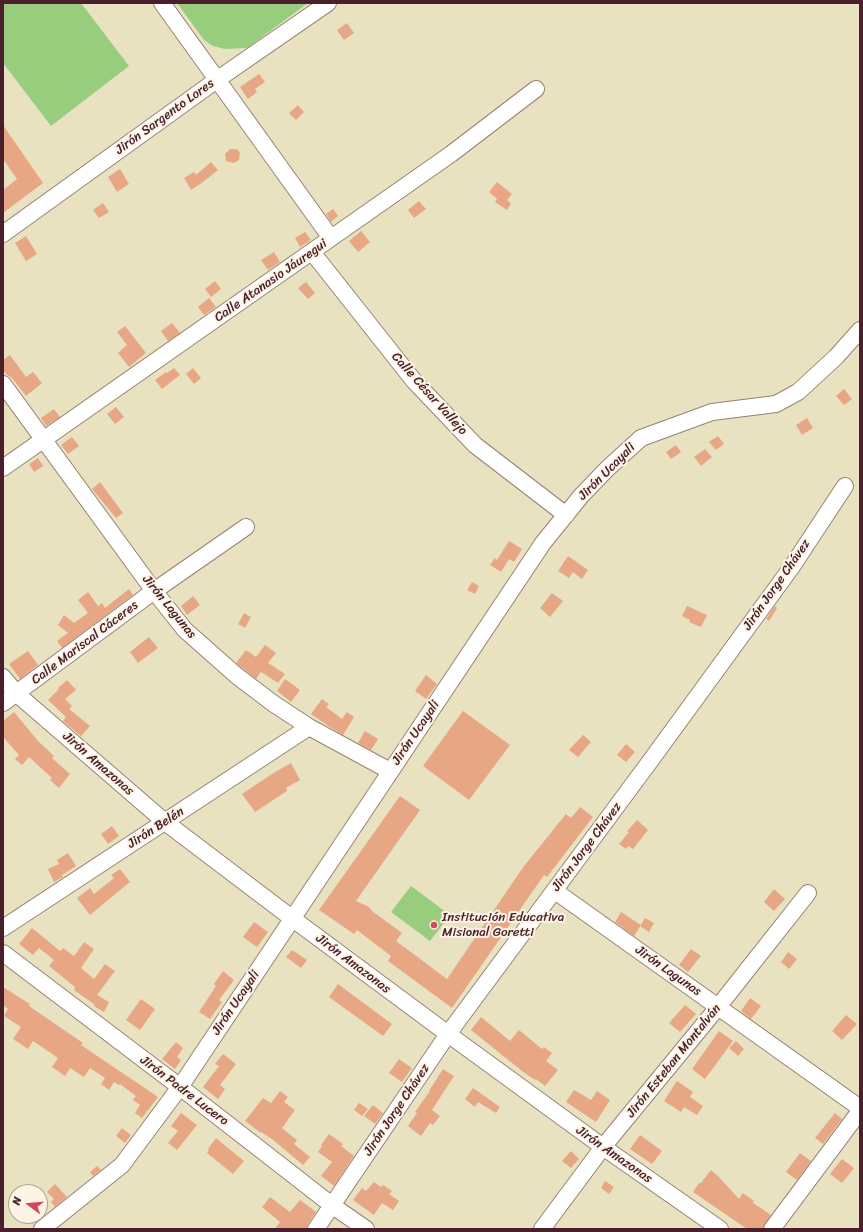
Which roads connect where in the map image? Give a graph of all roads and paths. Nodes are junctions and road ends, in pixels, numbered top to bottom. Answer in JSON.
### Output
{"nodes":[{"id":1,"x":162,"y":3,"type":"edge"},
{"id":2,"x":328,"y":3,"type":"edge"},
{"id":3,"x":218,"y":79,"type":"junction"},
{"id":4,"x":536,"y":89,"type":"dead end"},
{"id":5,"x":3,"y":234,"type":"edge"},
{"id":6,"x":331,"y":238,"type":"junction"},
{"id":7,"x":312,"y":252,"type":"junction"},
{"id":8,"x":860,"y":330,"type":"edge"},
{"id":9,"x":3,"y":384,"type":"edge"},
{"id":10,"x":43,"y":440,"type":"junction"},
{"id":11,"x":3,"y":468,"type":"edge"},
{"id":12,"x":844,"y":486,"type":"dead end"},
{"id":13,"x":566,"y":515,"type":"junction"},
{"id":14,"x":246,"y":527,"type":"dead end"},
{"id":15,"x":154,"y":591,"type":"junction"},
{"id":16,"x":3,"y":677,"type":"edge"},
{"id":17,"x":17,"y":694,"type":"junction"},
{"id":18,"x":3,"y":703,"type":"edge"},
{"id":19,"x":309,"y":728,"type":"junction"},
{"id":20,"x":390,"y":771,"type":"junction"},
{"id":21,"x":165,"y":822,"type":"junction"},
{"id":22,"x":554,"y":891,"type":"junction"},
{"id":23,"x":808,"y":893,"type":"dead end"},
{"id":24,"x":293,"y":919,"type":"junction"},
{"id":25,"x":3,"y":928,"type":"edge"},
{"id":26,"x":3,"y":953,"type":"edge"},
{"id":27,"x":718,"y":1007,"type":"junction"},
{"id":28,"x":448,"y":1034,"type":"junction"},
{"id":29,"x":180,"y":1088,"type":"junction"},
{"id":30,"x":860,"y":1108,"type":"edge"},
{"id":31,"x":860,"y":1111,"type":"edge"},
{"id":32,"x":603,"y":1147,"type":"junction"},
{"id":33,"x":333,"y":1206,"type":"junction"},
{"id":34,"x":42,"y":1229,"type":"edge"},
{"id":35,"x":316,"y":1229,"type":"edge"},
{"id":36,"x":366,"y":1229,"type":"edge"},
{"id":37,"x":542,"y":1229,"type":"edge"},
{"id":38,"x":720,"y":1229,"type":"edge"},
{"id":39,"x":772,"y":1229,"type":"edge"}],
"edges":[{"from":1,"to":3,"type":"street"},
{"from":2,"to":3,"type":"street","name":"Jirón Sargento Lores"},
{"from":3,"to":5,"type":"street","name":"Jirón Sargento Lores"},
{"from":3,"to":6,"type":"street"},
{"from":4,"to":6,"type":"street","name":"Calle Atanasio Jáuregui"},
{"from":6,"to":7,"type":"street","name":"Calle Atanasio Jáuregui"},
{"from":7,"to":10,"type":"street","name":"Calle Atanasio Jáuregui"},
{"from":7,"to":13,"type":"street","name":"Calle César Vallejo"},
{"from":8,"to":13,"type":"street","name":"Jirón Ucayali"},
{"from":9,"to":10,"type":"street","name":"Jirón Lagunas"},
{"from":10,"to":11,"type":"street","name":"Calle Atanasio Jáuregui"},
{"from":10,"to":15,"type":"street","name":"Jirón Lagunas"},
{"from":12,"to":22,"type":"street","name":"Jirón Jorge Chávez"},
{"from":13,"to":20,"type":"street","name":"Jirón Ucayali"},
{"from":14,"to":15,"type":"street","name":"Calle Mariscal Cáceres"},
{"from":15,"to":17,"type":"street","name":"Calle Mariscal Cáceres"},
{"from":15,"to":19,"type":"street","name":"Jirón Lagunas"},
{"from":16,"to":17,"type":"street","name":"Jirón Amazonas"},
{"from":17,"to":18,"type":"street","name":"Calle Mariscal Cáceres"},
{"from":17,"to":21,"type":"street","name":"Jirón Amazonas"},
{"from":19,"to":20,"type":"street","name":"Jirón Lagunas"},
{"from":19,"to":21,"type":"street","name":"Jirón Belén"},
{"from":20,"to":24,"type":"street","name":"Jirón Ucayali"},
{"from":21,"to":24,"type":"street","name":"Jirón Amazonas"},
{"from":21,"to":25,"type":"street","name":"Jirón Belén"},
{"from":22,"to":27,"type":"street","name":"Jirón Lagunas"},
{"from":22,"to":28,"type":"street","name":"Jirón Jorge Chávez"},
{"from":23,"to":27,"type":"street","name":"Jirón Esteban Montalván"},
{"from":24,"to":28,"type":"street","name":"Jirón Amazonas"},
{"from":24,"to":29,"type":"street","name":"Jirón Ucayali"},
{"from":26,"to":29,"type":"street","name":"Jirón Padre Lucero"},
{"from":27,"to":30,"type":"street","name":"Jirón Lagunas"},
{"from":27,"to":32,"type":"street","name":"Jirón Esteban Montalván"},
{"from":28,"to":32,"type":"street","name":"Jirón Amazonas"},
{"from":28,"to":33,"type":"street","name":"Jirón Jorge Chávez"},
{"from":29,"to":33,"type":"street","name":"Jirón Padre Lucero"},
{"from":29,"to":34,"type":"street","name":"Jirón Ucayali"},
{"from":31,"to":39,"type":"street"},
{"from":32,"to":37,"type":"street","name":"Jirón Esteban Montalván"},
{"from":32,"to":38,"type":"street","name":"Jirón Amazonas"},
{"from":33,"to":35,"type":"street","name":"Jirón Jorge Chávez"},
{"from":33,"to":36,"type":"street","name":"Jirón Padre Lucero"}]}
